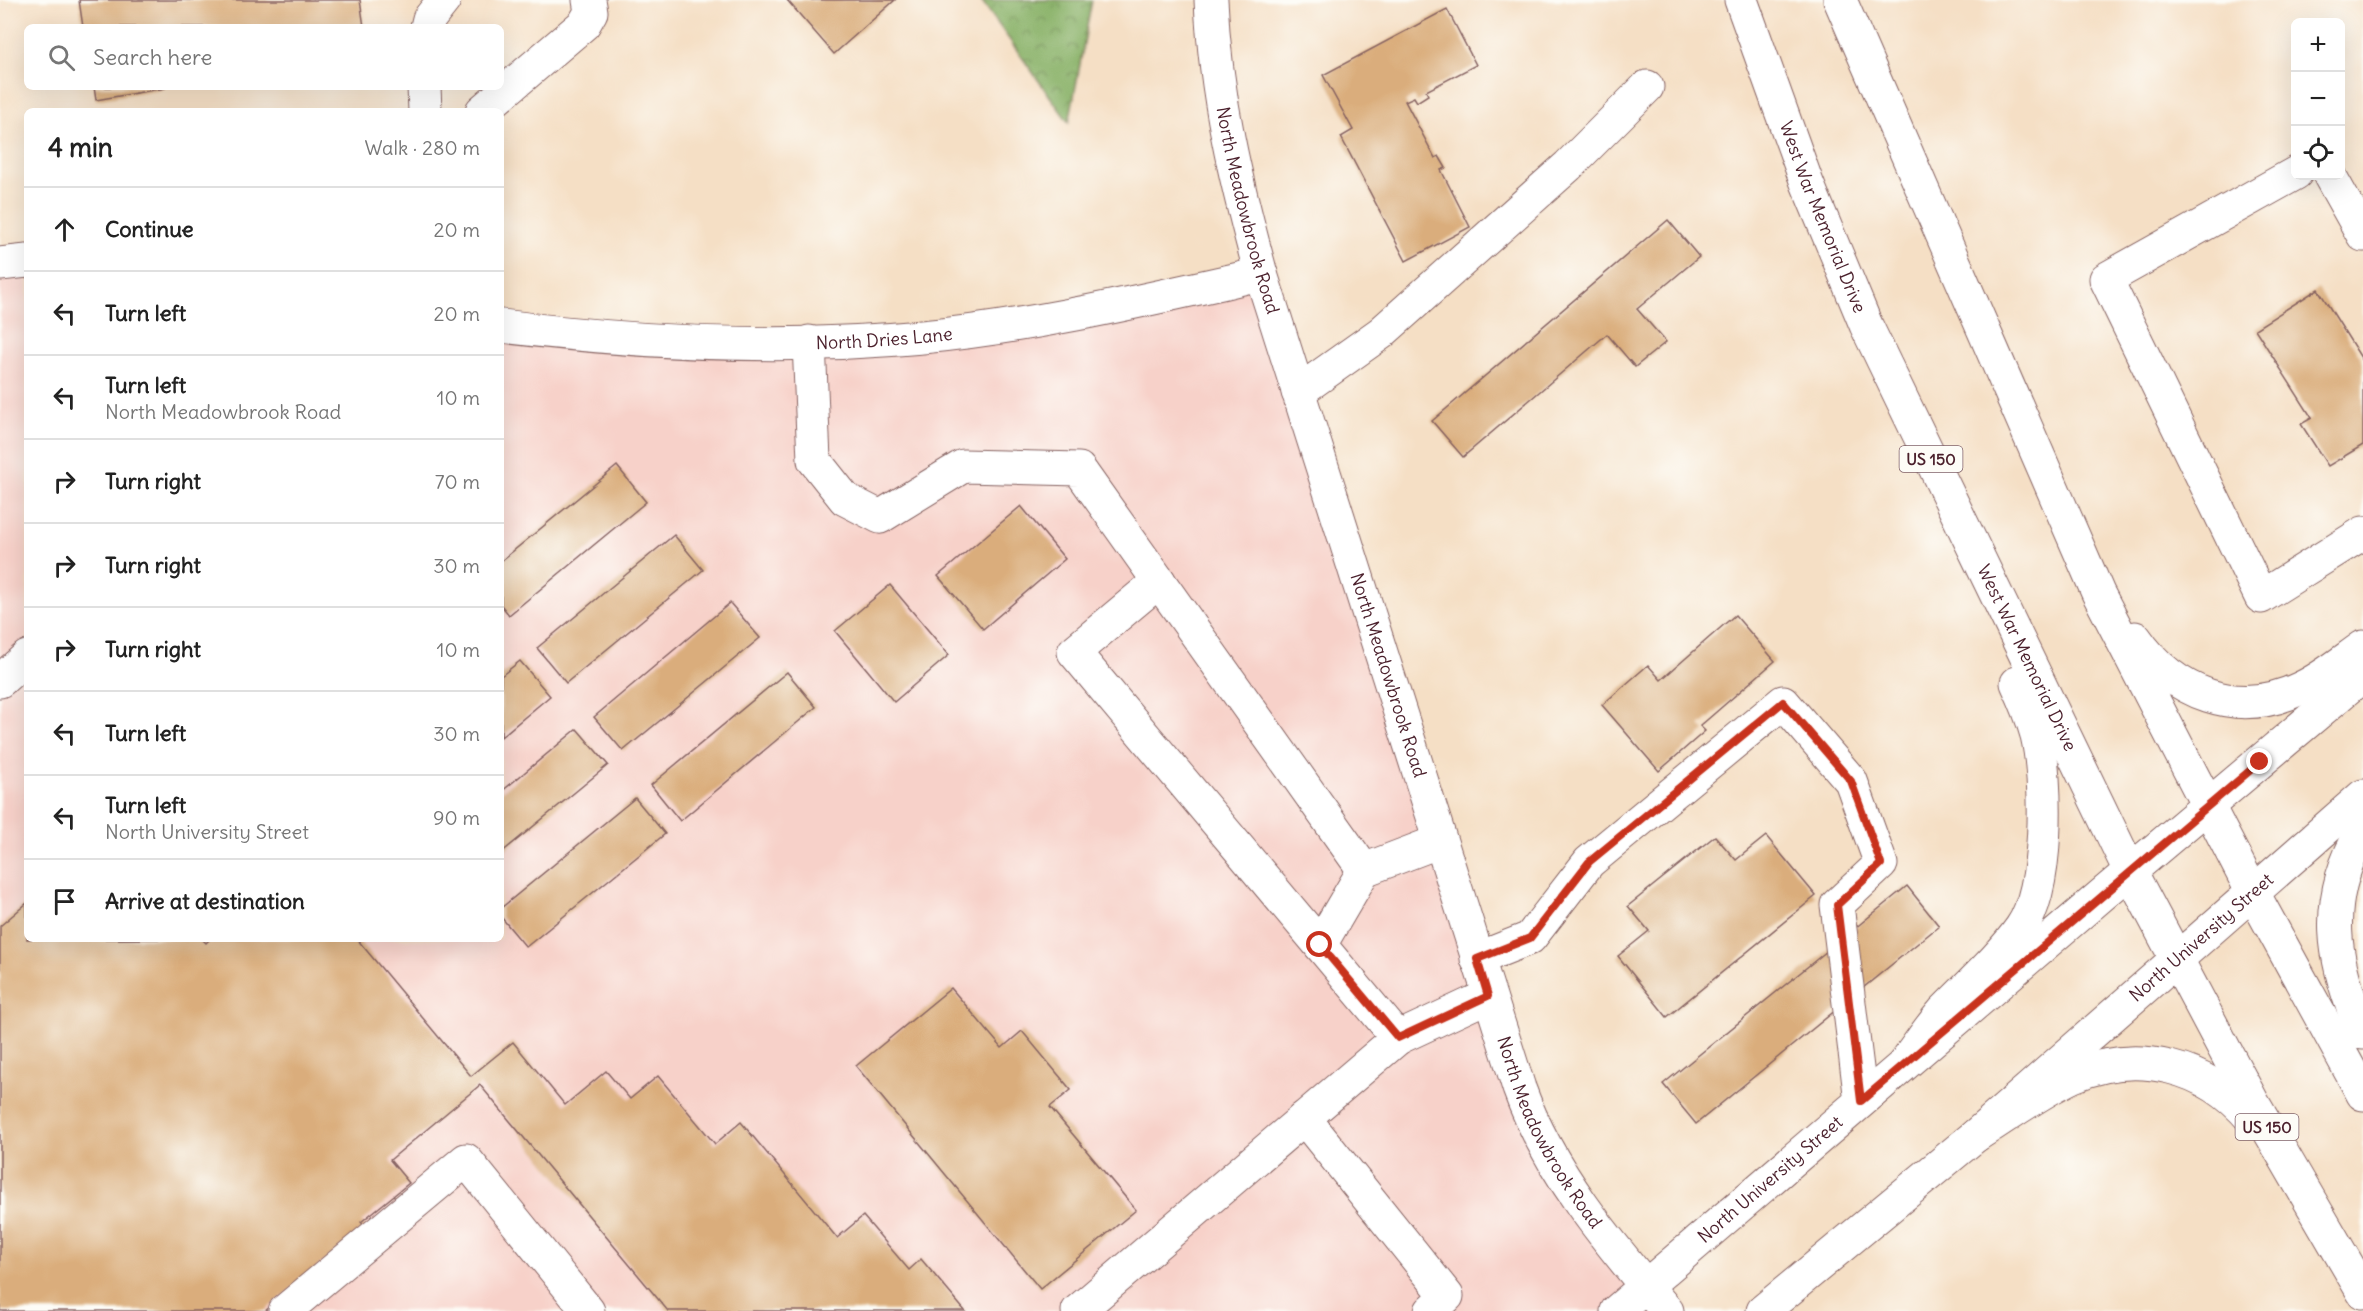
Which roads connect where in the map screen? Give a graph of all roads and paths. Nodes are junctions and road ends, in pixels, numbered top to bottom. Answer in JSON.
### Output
{"nodes":[{"id":1,"x":444,"y":0,"type":"edge"},
{"id":2,"x":589,"y":0,"type":"edge"},
{"id":3,"x":1211,"y":0,"type":"edge"},
{"id":4,"x":1741,"y":0,"type":"edge"},
{"id":5,"x":1840,"y":0,"type":"edge"},
{"id":6,"x":428,"y":24,"type":"edge"},
{"id":7,"x":1647,"y":87,"type":"dead end"},
{"id":8,"x":424,"y":90,"type":"edge"},
{"id":9,"x":425,"y":108,"type":"edge"},
{"id":10,"x":486,"y":108,"type":"edge"},
{"id":11,"x":2291,"y":175,"type":"edge"},
{"id":12,"x":2332,"y":180,"type":"edge"},
{"id":13,"x":2363,"y":235,"type":"edge"},
{"id":14,"x":24,"y":261,"type":"edge"},
{"id":15,"x":0,"y":264,"type":"edge"},
{"id":16,"x":1261,"y":274,"type":"junction"},
{"id":17,"x":1866,"y":325,"type":"junction"},
{"id":18,"x":504,"y":326,"type":"edge"},
{"id":19,"x":809,"y":342,"type":"junction"},
{"id":20,"x":1298,"y":392,"type":"junction"},
{"id":21,"x":2363,"y":533,"type":"edge"},
{"id":22,"x":1159,"y":581,"type":"junction"},
{"id":23,"x":2098,"y":593,"type":"junction"},
{"id":24,"x":2363,"y":647,"type":"edge"},
{"id":25,"x":24,"y":660,"type":"edge"},
{"id":26,"x":2363,"y":675,"type":"edge"},
{"id":27,"x":0,"y":681,"type":"edge"},
{"id":28,"x":2363,"y":796,"type":"edge"},
{"id":29,"x":2207,"y":807,"type":"junction"},
{"id":30,"x":2363,"y":830,"type":"edge"},
{"id":31,"x":1440,"y":841,"type":"junction"},
{"id":32,"x":1364,"y":870,"type":"junction"},
{"id":33,"x":2130,"y":871,"type":"junction"},
{"id":34,"x":2253,"y":893,"type":"junction"},
{"id":35,"x":1320,"y":945,"type":"junction"},
{"id":36,"x":1477,"y":959,"type":"junction"},
{"id":37,"x":2176,"y":960,"type":"junction"},
{"id":38,"x":1488,"y":996,"type":"junction"},
{"id":39,"x":2363,"y":1033,"type":"edge"},
{"id":40,"x":1398,"y":1038,"type":"junction"},
{"id":41,"x":1904,"y":1064,"type":"junction"},
{"id":42,"x":2363,"y":1094,"type":"edge"},
{"id":43,"x":1861,"y":1101,"type":"junction"},
{"id":44,"x":1304,"y":1118,"type":"junction"},
{"id":45,"x":1975,"y":1136,"type":"junction"},
{"id":46,"x":2304,"y":1192,"type":"junction"},
{"id":47,"x":2363,"y":1292,"type":"edge"},
{"id":48,"x":1645,"y":1299,"type":"edge"},
{"id":49,"x":285,"y":1311,"type":"edge"},
{"id":50,"x":588,"y":1311,"type":"edge"},
{"id":51,"x":1078,"y":1311,"type":"edge"},
{"id":52,"x":1431,"y":1311,"type":"edge"},
{"id":53,"x":1617,"y":1311,"type":"edge"},
{"id":54,"x":1667,"y":1311,"type":"edge"},
{"id":55,"x":1763,"y":1311,"type":"edge"}],
"edges":[{"from":1,"to":6,"type":"main road"},
{"from":2,"to":10,"type":"main road"},
{"from":3,"to":16,"type":"main road","name":"North Meadowbrook Road"},
{"from":4,"to":17,"type":"main road","name":"West War Memorial Drive","number":"US 150"},
{"from":5,"to":23,"type":"main road"},
{"from":7,"to":20,"type":"main road"},
{"from":8,"to":9,"type":"main road"},
{"from":11,"to":21,"type":"main road"},
{"from":12,"to":13,"type":"main road"},
{"from":14,"to":15,"type":"main road"},
{"from":16,"to":19,"type":"main road","name":"North Dries Lane"},
{"from":16,"to":20,"type":"main road","name":"North Meadowbrook Road"},
{"from":17,"to":33,"type":"main road","name":"West War Memorial Drive","number":"US 150"},
{"from":17,"to":41,"type":"main road"},
{"from":18,"to":19,"type":"main road","name":"North Dries Lane"},
{"from":19,"to":22,"type":"main road"},
{"from":20,"to":31,"type":"main road","name":"North Meadowbrook Road"},
{"from":22,"to":32,"type":"main road"},
{"from":22,"to":35,"type":"main road"},
{"from":23,"to":24,"type":"main road"},
{"from":23,"to":29,"type":"main road"},
{"from":25,"to":27,"type":"main road"},
{"from":26,"to":29,"type":"main road","name":"North University Street"},
{"from":28,"to":34,"type":"main road","name":"North University Street"},
{"from":29,"to":33,"type":"main road","name":"North University Street"},
{"from":29,"to":34,"type":"main road"},
{"from":30,"to":39,"type":"main road"},
{"from":31,"to":32,"type":"main road"},
{"from":31,"to":36,"type":"main road","name":"North Meadowbrook Road"},
{"from":32,"to":35,"type":"main road"},
{"from":33,"to":37,"type":"main road","name":"West War Memorial Drive","number":"US 150"},
{"from":33,"to":41,"type":"main road","name":"North University Street"},
{"from":34,"to":37,"type":"main road","name":"North University Street"},
{"from":34,"to":42,"type":"main road"},
{"from":35,"to":40,"type":"main road"},
{"from":36,"to":38,"type":"main road","name":"North Meadowbrook Road"},
{"from":36,"to":43,"type":"main road"},
{"from":37,"to":45,"type":"main road","name":"North University Street"},
{"from":37,"to":46,"type":"main road","name":"West War Memorial Drive","number":"US 150"},
{"from":38,"to":40,"type":"main road"},
{"from":38,"to":48,"type":"main road","name":"North Meadowbrook Road"},
{"from":40,"to":44,"type":"main road"},
{"from":41,"to":43,"type":"main road","name":"North University Street"},
{"from":43,"to":48,"type":"main road","name":"North University Street"},
{"from":44,"to":51,"type":"main road"},
{"from":44,"to":52,"type":"main road"},
{"from":45,"to":46,"type":"main road"},
{"from":45,"to":55,"type":"main road","name":"North University Street"},
{"from":46,"to":47,"type":"main road","name":"West War Memorial Drive","number":"US 150"},
{"from":48,"to":53,"type":"main road","name":"North University Street"},
{"from":48,"to":54,"type":"main road","name":"North Meadowbrook Road"},
{"from":49,"to":50,"type":"main road"}]}
